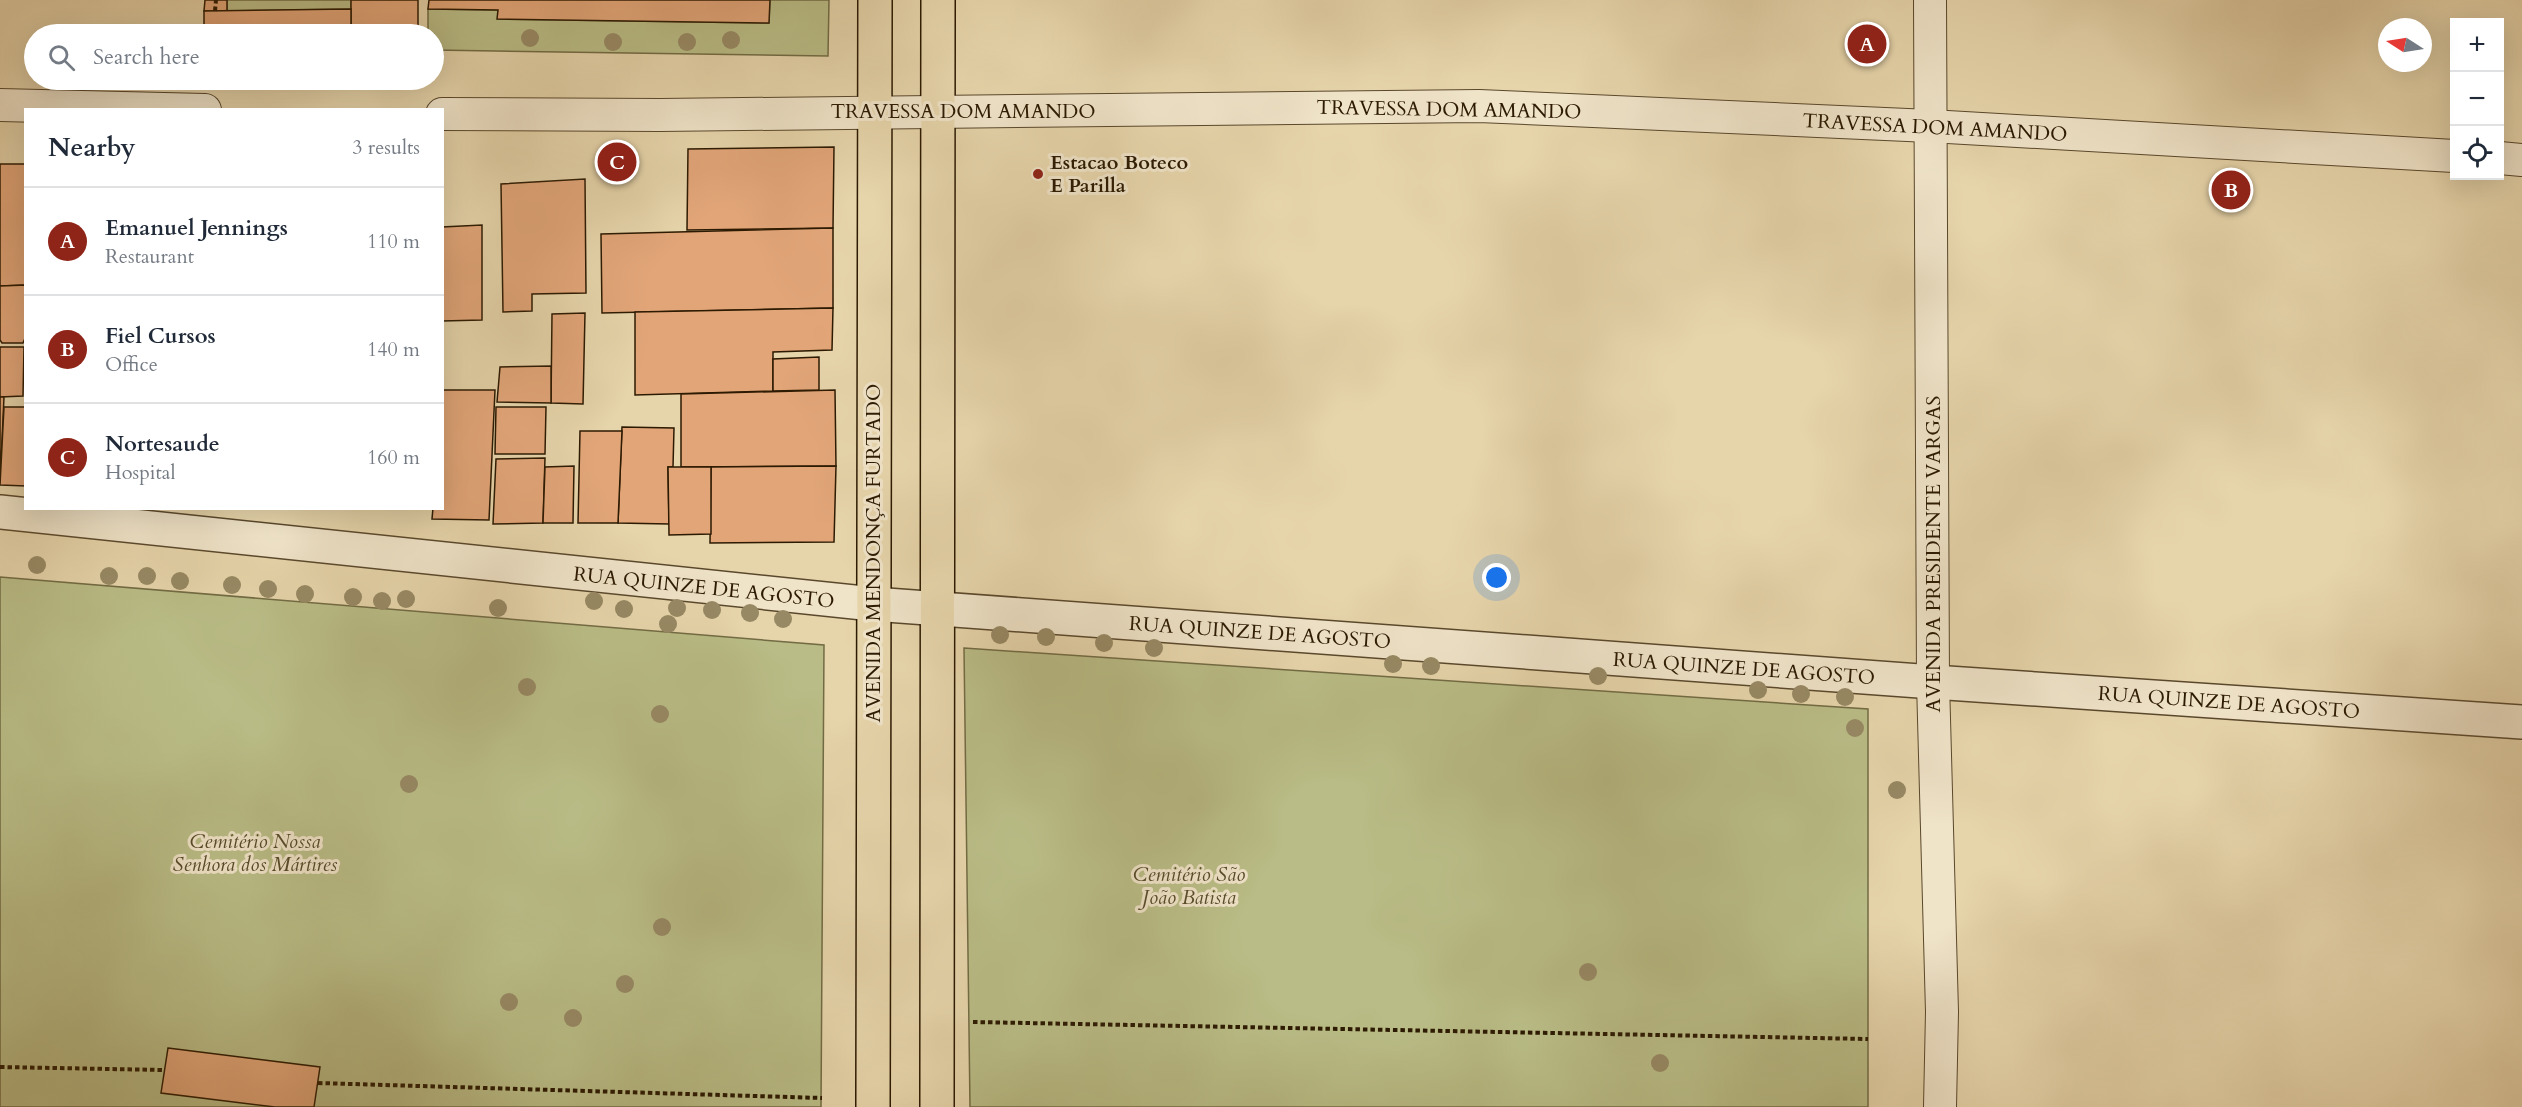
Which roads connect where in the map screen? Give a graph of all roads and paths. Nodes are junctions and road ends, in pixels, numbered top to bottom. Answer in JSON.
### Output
{"nodes":[{"id":1,"x":216,"y":0,"type":"edge"},
{"id":2,"x":875,"y":0,"type":"edge"},
{"id":3,"x":938,"y":0,"type":"edge"},
{"id":4,"x":1930,"y":0,"type":"edge"},
{"id":5,"x":215,"y":11,"type":"dead end"},
{"id":6,"x":0,"y":105,"type":"edge"},
{"id":7,"x":123,"y":108,"type":"edge"},
{"id":8,"x":874,"y":112,"type":"junction"},
{"id":9,"x":938,"y":112,"type":"junction"},
{"id":10,"x":444,"y":114,"type":"edge"},
{"id":11,"x":1930,"y":126,"type":"junction"},
{"id":12,"x":2450,"y":156,"type":"edge"},
{"id":13,"x":2504,"y":158,"type":"edge"},
{"id":14,"x":2522,"y":160,"type":"edge"},
{"id":15,"x":0,"y":512,"type":"edge"},
{"id":16,"x":873,"y":604,"type":"junction"},
{"id":17,"x":937,"y":608,"type":"junction"},
{"id":18,"x":1933,"y":682,"type":"junction"},
{"id":19,"x":2522,"y":722,"type":"edge"},
{"id":20,"x":937,"y":1026,"type":"junction"},
{"id":21,"x":1868,"y":1039,"type":"dead end"},
{"id":22,"x":0,"y":1067,"type":"edge"},
{"id":23,"x":164,"y":1070,"type":"dead end"},
{"id":24,"x":318,"y":1083,"type":"dead end"},
{"id":25,"x":822,"y":1098,"type":"dead end"},
{"id":26,"x":873,"y":1107,"type":"edge"},
{"id":27,"x":937,"y":1107,"type":"edge"},
{"id":28,"x":1940,"y":1107,"type":"edge"}],
"edges":[{"from":1,"to":5,"type":"path"},
{"from":2,"to":8,"type":"main road","name":"AVENIDA MENDONÇA FURTADO"},
{"from":3,"to":9,"type":"main road"},
{"from":4,"to":11,"type":"street","name":"AVENIDA PRESIDENTE VARGAS"},
{"from":6,"to":7,"type":"street"},
{"from":8,"to":9,"type":"street","name":"TRAVESSA DOM AMANDO"},
{"from":8,"to":10,"type":"street","name":"TRAVESSA DOM AMANDO"},
{"from":8,"to":16,"type":"main road","name":"AVENIDA MENDONÇA FURTADO"},
{"from":9,"to":11,"type":"street","name":"TRAVESSA DOM AMANDO"},
{"from":9,"to":17,"type":"main road"},
{"from":11,"to":12,"type":"street","name":"TRAVESSA DOM AMANDO"},
{"from":11,"to":18,"type":"street","name":"AVENIDA PRESIDENTE VARGAS"},
{"from":13,"to":14,"type":"street"},
{"from":15,"to":16,"type":"street","name":"RUA QUINZE DE AGOSTO"},
{"from":16,"to":17,"type":"street","name":"RUA QUINZE DE AGOSTO"},
{"from":16,"to":26,"type":"main road","name":"AVENIDA MENDONÇA FURTADO"},
{"from":17,"to":18,"type":"street","name":"RUA QUINZE DE AGOSTO"},
{"from":17,"to":20,"type":"main road"},
{"from":18,"to":19,"type":"street","name":"RUA QUINZE DE AGOSTO"},
{"from":18,"to":28,"type":"street","name":"AVENIDA PRESIDENTE VARGAS"},
{"from":20,"to":21,"type":"path"},
{"from":20,"to":27,"type":"main road"},
{"from":22,"to":23,"type":"path"},
{"from":24,"to":25,"type":"path"}]}
